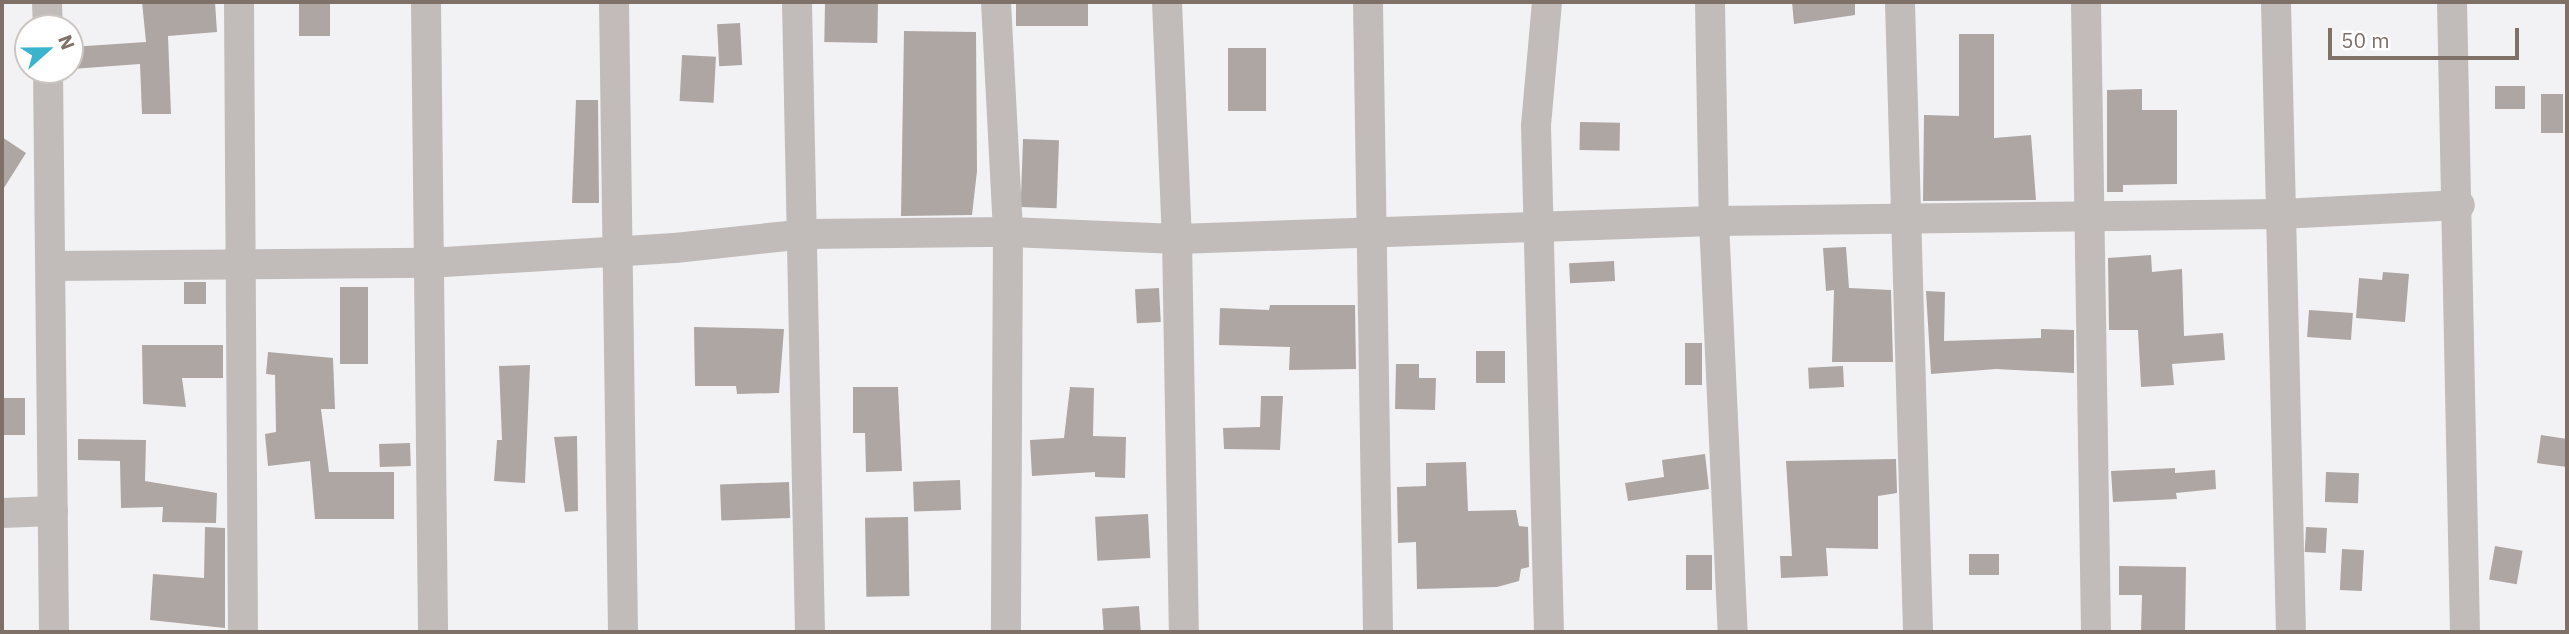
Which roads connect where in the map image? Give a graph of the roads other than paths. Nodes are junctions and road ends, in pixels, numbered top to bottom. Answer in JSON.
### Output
{"nodes":[{"id":1,"x":239,"y":2,"type":"edge"},
{"id":2,"x":426,"y":2,"type":"edge"},
{"id":3,"x":614,"y":2,"type":"edge"},
{"id":4,"x":797,"y":2,"type":"edge"},
{"id":5,"x":996,"y":2,"type":"edge"},
{"id":6,"x":1167,"y":2,"type":"edge"},
{"id":7,"x":1368,"y":2,"type":"edge"},
{"id":8,"x":1547,"y":2,"type":"edge"},
{"id":9,"x":1710,"y":2,"type":"edge"},
{"id":10,"x":1900,"y":2,"type":"edge"},
{"id":11,"x":2086,"y":2,"type":"edge"},
{"id":12,"x":2276,"y":2,"type":"edge"},
{"id":13,"x":2452,"y":2,"type":"edge"},
{"id":14,"x":48,"y":84,"type":"edge"},
{"id":15,"x":2460,"y":205,"type":"junction"},
{"id":16,"x":2281,"y":214,"type":"junction"},
{"id":17,"x":2091,"y":215,"type":"junction"},
{"id":18,"x":1904,"y":217,"type":"junction"},
{"id":19,"x":1714,"y":221,"type":"junction"},
{"id":20,"x":1540,"y":226,"type":"junction"},
{"id":21,"x":1008,"y":232,"type":"junction"},
{"id":22,"x":1374,"y":232,"type":"junction"},
{"id":23,"x":805,"y":234,"type":"junction"},
{"id":24,"x":1177,"y":239,"type":"junction"},
{"id":25,"x":617,"y":253,"type":"junction"},
{"id":26,"x":428,"y":264,"type":"junction"},
{"id":27,"x":243,"y":265,"type":"junction"},
{"id":28,"x":51,"y":266,"type":"junction"},
{"id":29,"x":53,"y":511,"type":"junction"},
{"id":30,"x":2,"y":513,"type":"edge"},
{"id":31,"x":54,"y":632,"type":"edge"},
{"id":32,"x":243,"y":632,"type":"edge"},
{"id":33,"x":433,"y":632,"type":"edge"},
{"id":34,"x":623,"y":632,"type":"edge"},
{"id":35,"x":810,"y":632,"type":"edge"},
{"id":36,"x":1006,"y":632,"type":"edge"},
{"id":37,"x":1184,"y":632,"type":"edge"},
{"id":38,"x":1378,"y":632,"type":"edge"},
{"id":39,"x":1549,"y":632,"type":"edge"},
{"id":40,"x":1733,"y":632,"type":"edge"},
{"id":41,"x":1918,"y":632,"type":"edge"},
{"id":42,"x":2096,"y":632,"type":"edge"},
{"id":43,"x":2291,"y":632,"type":"edge"},
{"id":44,"x":2465,"y":632,"type":"edge"}],
"edges":[{"from":1,"to":27,"type":"street"},
{"from":2,"to":26,"type":"street"},
{"from":3,"to":25,"type":"street"},
{"from":4,"to":23,"type":"street"},
{"from":5,"to":21,"type":"street"},
{"from":6,"to":24,"type":"street"},
{"from":7,"to":22,"type":"street"},
{"from":8,"to":20,"type":"street"},
{"from":9,"to":19,"type":"street"},
{"from":10,"to":18,"type":"street"},
{"from":11,"to":17,"type":"street"},
{"from":12,"to":16,"type":"street"},
{"from":13,"to":15,"type":"street"},
{"from":14,"to":28,"type":"street"},
{"from":15,"to":16,"type":"street"},
{"from":15,"to":44,"type":"street"},
{"from":16,"to":17,"type":"street"},
{"from":16,"to":43,"type":"street"},
{"from":17,"to":18,"type":"street"},
{"from":17,"to":42,"type":"street"},
{"from":18,"to":19,"type":"street"},
{"from":18,"to":41,"type":"street"},
{"from":19,"to":20,"type":"street"},
{"from":19,"to":40,"type":"street"},
{"from":20,"to":22,"type":"street"},
{"from":20,"to":39,"type":"street"},
{"from":21,"to":23,"type":"street"},
{"from":21,"to":24,"type":"street"},
{"from":21,"to":36,"type":"street"},
{"from":22,"to":24,"type":"street"},
{"from":22,"to":38,"type":"street"},
{"from":23,"to":25,"type":"street"},
{"from":23,"to":35,"type":"street"},
{"from":24,"to":37,"type":"street"},
{"from":25,"to":26,"type":"street"},
{"from":25,"to":34,"type":"street"},
{"from":26,"to":27,"type":"street"},
{"from":26,"to":33,"type":"street"},
{"from":27,"to":28,"type":"street"},
{"from":27,"to":32,"type":"street"},
{"from":28,"to":29,"type":"street"},
{"from":29,"to":30,"type":"street"},
{"from":29,"to":31,"type":"street"}]}
